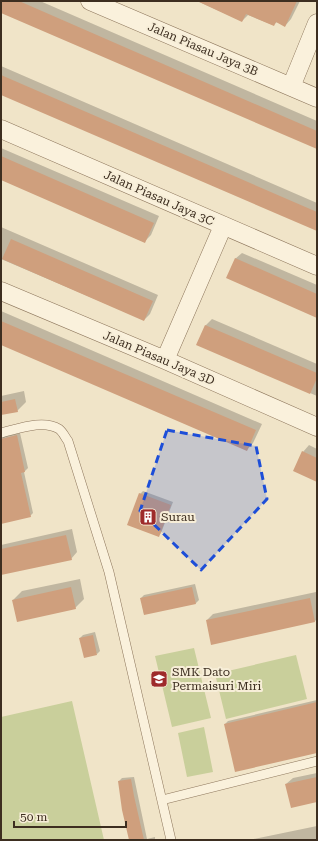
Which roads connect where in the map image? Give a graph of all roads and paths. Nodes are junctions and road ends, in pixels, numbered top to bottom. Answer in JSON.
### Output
{"nodes":[{"id":1,"x":90,"y":1,"type":"edge"},
{"id":2,"x":317,"y":23,"type":"edge"},
{"id":3,"x":291,"y":87,"type":"junction"},
{"id":4,"x":317,"y":98,"type":"edge"},
{"id":5,"x":1,"y":129,"type":"edge"},
{"id":6,"x":223,"y":226,"type":"junction"},
{"id":7,"x":317,"y":266,"type":"edge"},
{"id":8,"x":1,"y":291,"type":"edge"},
{"id":9,"x":165,"y":360,"type":"junction"},
{"id":10,"x":317,"y":427,"type":"edge"},
{"id":11,"x":1,"y":433,"type":"edge"},
{"id":12,"x":317,"y":761,"type":"edge"},
{"id":13,"x":162,"y":800,"type":"junction"},
{"id":14,"x":171,"y":840,"type":"edge"}],
"edges":[{"from":1,"to":3,"type":"street","name":"Jalan Piasau Jaya 3B"},
{"from":2,"to":3,"type":"street"},
{"from":3,"to":4,"type":"street","name":"Jalan Piasau Jaya 3B"},
{"from":5,"to":6,"type":"street","name":"Jalan Piasau Jaya 3C"},
{"from":6,"to":7,"type":"street","name":"Jalan Piasau Jaya 3C"},
{"from":6,"to":9,"type":"street"},
{"from":8,"to":9,"type":"street","name":"Jalan Piasau Jaya 3D"},
{"from":9,"to":10,"type":"street","name":"Jalan Piasau Jaya 3D"},
{"from":11,"to":13,"type":"lane"},
{"from":12,"to":13,"type":"lane"},
{"from":13,"to":14,"type":"lane"}]}
